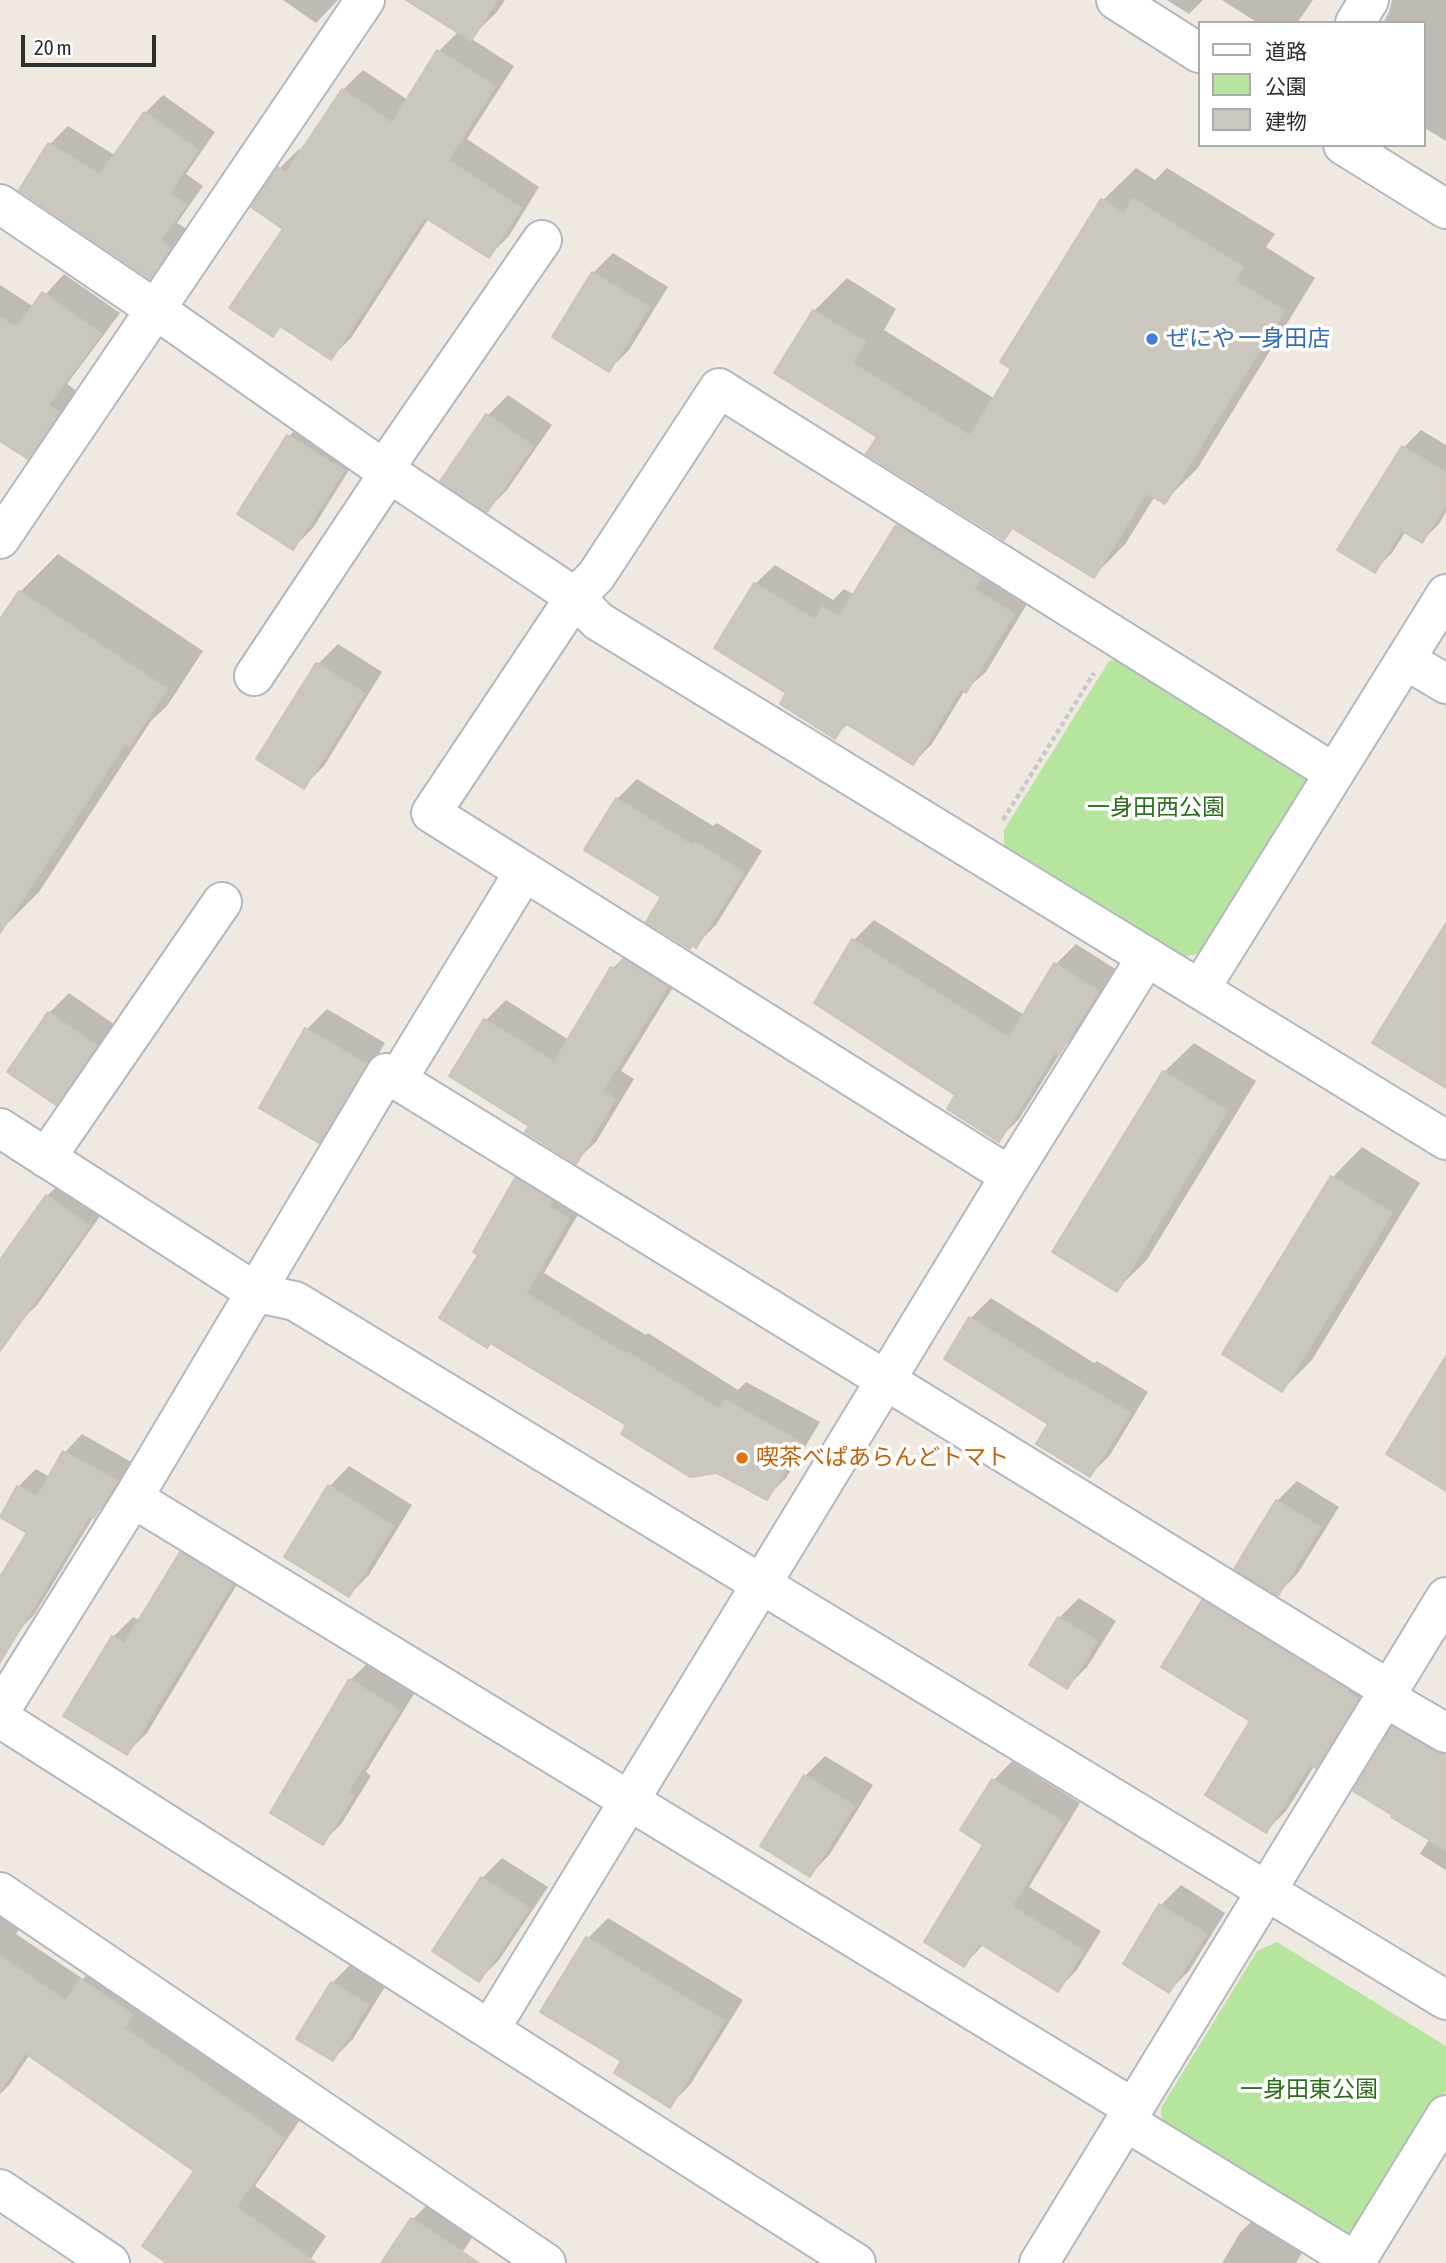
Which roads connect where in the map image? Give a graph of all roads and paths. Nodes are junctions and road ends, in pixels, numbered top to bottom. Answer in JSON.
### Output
{"nodes":[{"id":1,"x":365,"y":0,"type":"edge"},
{"id":2,"x":1116,"y":0,"type":"edge"},
{"id":3,"x":1369,"y":0,"type":"edge"},
{"id":4,"x":1356,"y":21,"type":"edge"},
{"id":5,"x":1198,"y":53,"type":"edge"},
{"id":6,"x":1346,"y":147,"type":"edge"},
{"id":7,"x":0,"y":204,"type":"edge"},
{"id":8,"x":1446,"y":209,"type":"edge"},
{"id":9,"x":542,"y":240,"type":"dead end"},
{"id":10,"x":155,"y":309,"type":"junction"},
{"id":11,"x":386,"y":471,"type":"junction"},
{"id":12,"x":0,"y":539,"type":"edge"},
{"id":13,"x":1446,"y":594,"type":"edge"},
{"id":14,"x":575,"y":597,"type":"junction"},
{"id":15,"x":1117,"y":637,"type":"junction"},
{"id":16,"x":1406,"y":660,"type":"junction"},
{"id":17,"x":254,"y":676,"type":"dead end"},
{"id":18,"x":1446,"y":684,"type":"edge"},
{"id":19,"x":1334,"y":773,"type":"junction"},
{"id":20,"x":980,"y":856,"type":"junction"},
{"id":21,"x":524,"y":872,"type":"junction"},
{"id":22,"x":222,"y":902,"type":"dead end"},
{"id":23,"x":1146,"y":958,"type":"junction"},
{"id":24,"x":1200,"y":989,"type":"junction"},
{"id":25,"x":397,"y":1080,"type":"junction"},
{"id":26,"x":0,"y":1128,"type":"edge"},
{"id":27,"x":1446,"y":1140,"type":"edge"},
{"id":28,"x":46,"y":1158,"type":"junction"},
{"id":29,"x":1010,"y":1176,"type":"junction"},
{"id":30,"x":257,"y":1293,"type":"junction"},
{"id":31,"x":886,"y":1381,"type":"junction"},
{"id":32,"x":133,"y":1498,"type":"junction"},
{"id":33,"x":762,"y":1584,"type":"junction"},
{"id":34,"x":1446,"y":1597,"type":"edge"},
{"id":35,"x":1386,"y":1693,"type":"junction"},
{"id":36,"x":0,"y":1711,"type":"edge"},
{"id":37,"x":0,"y":1718,"type":"edge"},
{"id":38,"x":1446,"y":1733,"type":"edge"},
{"id":39,"x":629,"y":1801,"type":"junction"},
{"id":40,"x":1266,"y":1891,"type":"junction"},
{"id":41,"x":0,"y":1892,"type":"edge"},
{"id":42,"x":1446,"y":2000,"type":"edge"},
{"id":43,"x":490,"y":2029,"type":"junction"},
{"id":44,"x":1129,"y":2115,"type":"junction"},
{"id":45,"x":1446,"y":2115,"type":"edge"},
{"id":46,"x":0,"y":2189,"type":"edge"},
{"id":47,"x":1355,"y":2262,"type":"edge"},
{"id":48,"x":110,"y":2263,"type":"edge"},
{"id":49,"x":546,"y":2263,"type":"edge"},
{"id":50,"x":856,"y":2263,"type":"edge"},
{"id":51,"x":1038,"y":2263,"type":"edge"}],
"edges":[{"from":1,"to":10,"type":"street"},
{"from":2,"to":5,"type":"street"},
{"from":3,"to":4,"type":"street"},
{"from":6,"to":8,"type":"street"},
{"from":7,"to":10,"type":"street"},
{"from":9,"to":11,"type":"street"},
{"from":10,"to":11,"type":"street"},
{"from":10,"to":12,"type":"street"},
{"from":11,"to":14,"type":"street"},
{"from":11,"to":17,"type":"street"},
{"from":13,"to":16,"type":"street"},
{"from":14,"to":15,"type":"street"},
{"from":14,"to":20,"type":"street"},
{"from":14,"to":21,"type":"street"},
{"from":15,"to":19,"type":"street"},
{"from":15,"to":20,"type":"path"},
{"from":16,"to":18,"type":"street"},
{"from":16,"to":19,"type":"street"},
{"from":19,"to":24,"type":"street"},
{"from":20,"to":23,"type":"street"},
{"from":21,"to":25,"type":"street"},
{"from":21,"to":29,"type":"street"},
{"from":22,"to":28,"type":"street"},
{"from":23,"to":24,"type":"street"},
{"from":23,"to":29,"type":"street"},
{"from":24,"to":27,"type":"street"},
{"from":25,"to":30,"type":"street"},
{"from":25,"to":31,"type":"street"},
{"from":26,"to":28,"type":"street"},
{"from":28,"to":30,"type":"street"},
{"from":29,"to":31,"type":"street"},
{"from":30,"to":32,"type":"street"},
{"from":30,"to":33,"type":"street"},
{"from":31,"to":33,"type":"street"},
{"from":31,"to":35,"type":"street"},
{"from":32,"to":36,"type":"street"},
{"from":32,"to":39,"type":"street"},
{"from":33,"to":39,"type":"street"},
{"from":33,"to":40,"type":"street"},
{"from":34,"to":35,"type":"street"},
{"from":35,"to":38,"type":"street"},
{"from":35,"to":40,"type":"street"},
{"from":37,"to":43,"type":"street"},
{"from":39,"to":43,"type":"street"},
{"from":39,"to":44,"type":"street"},
{"from":40,"to":42,"type":"street"},
{"from":40,"to":44,"type":"street"},
{"from":41,"to":49,"type":"street"},
{"from":43,"to":50,"type":"street"},
{"from":44,"to":47,"type":"street"},
{"from":44,"to":51,"type":"street"},
{"from":45,"to":47,"type":"street"},
{"from":46,"to":48,"type":"street"}]}
